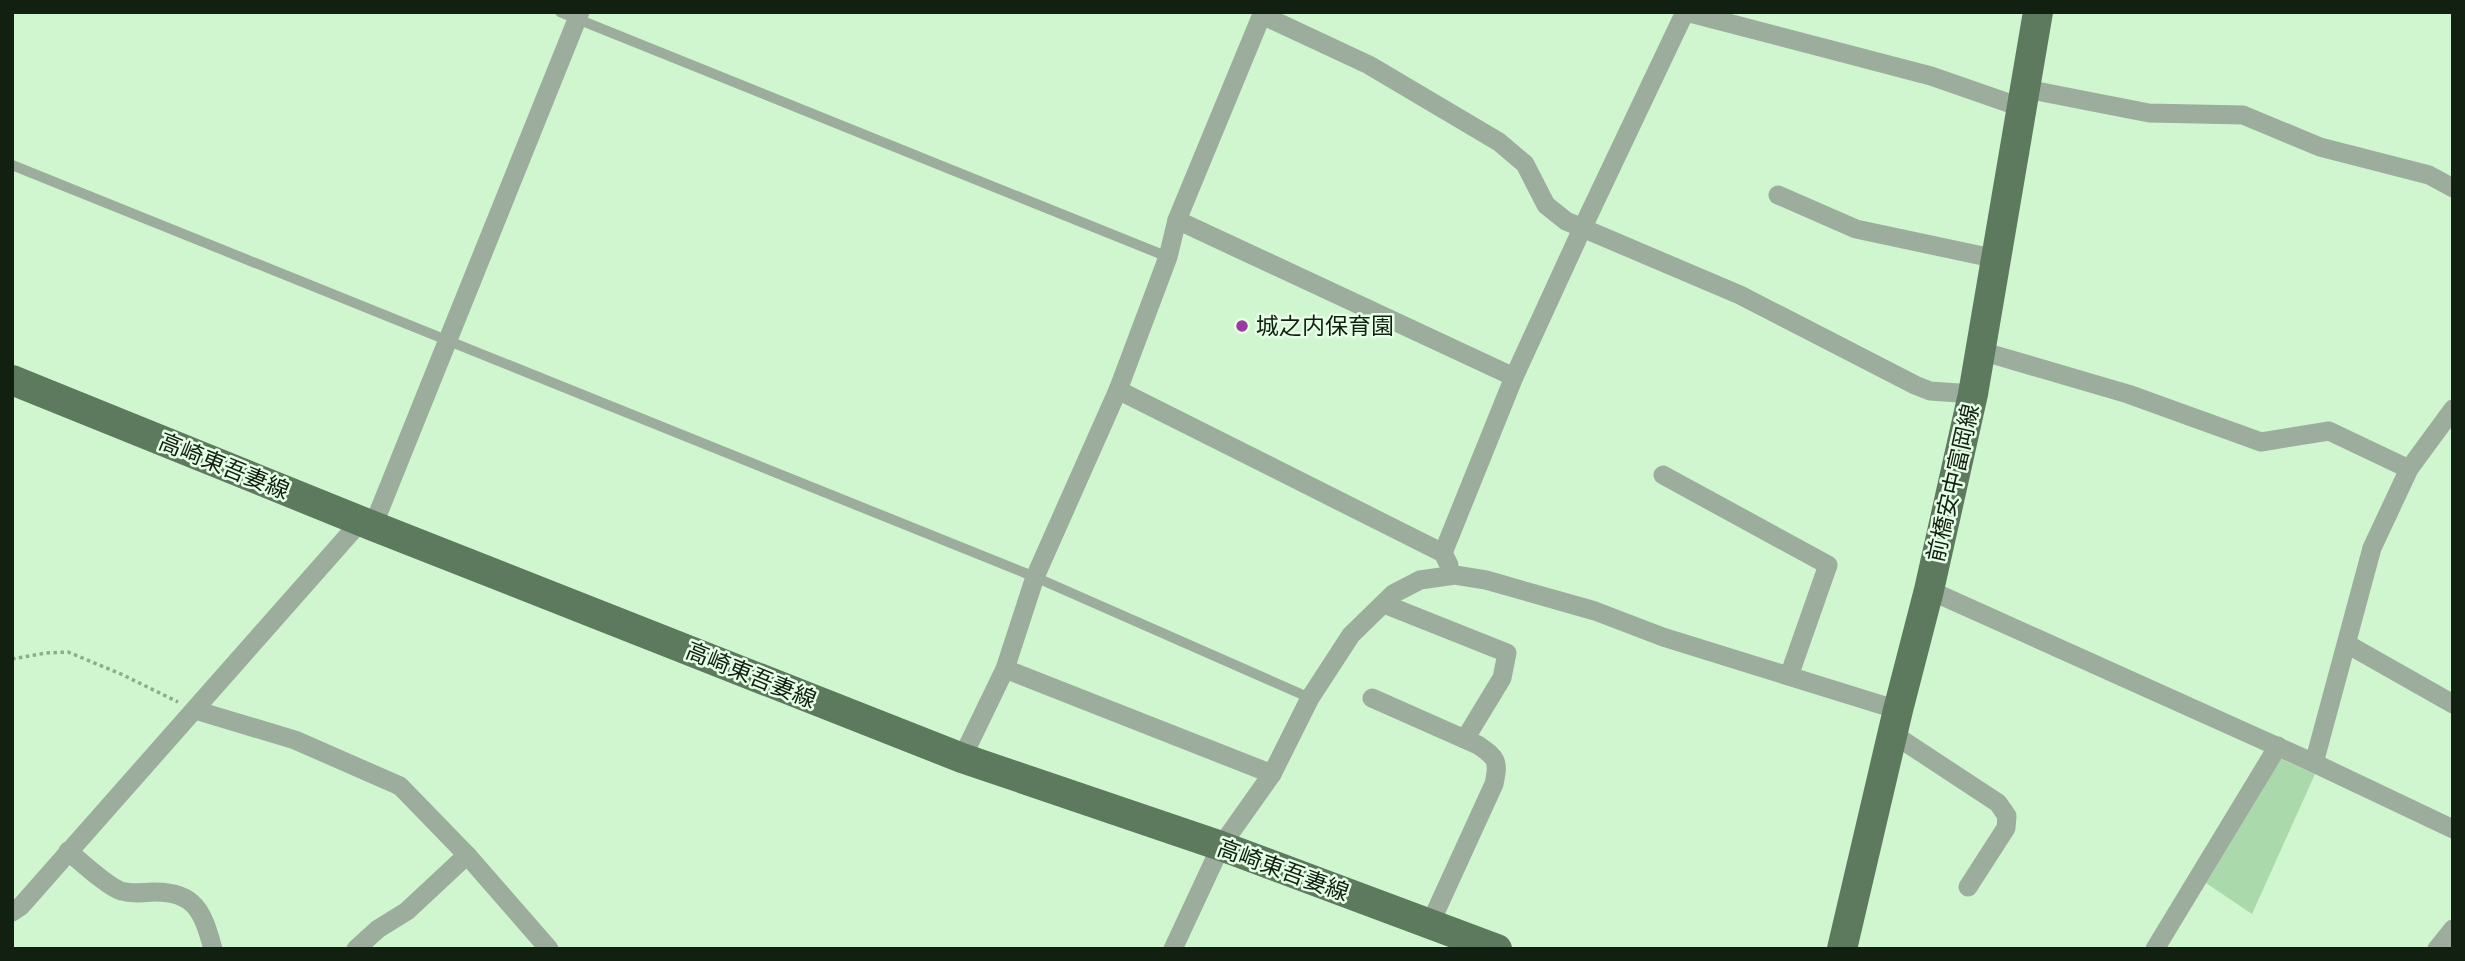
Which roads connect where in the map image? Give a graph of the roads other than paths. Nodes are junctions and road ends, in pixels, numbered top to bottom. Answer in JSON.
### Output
{"nodes":[{"id":1,"x":1686,"y":12,"type":"edge"},
{"id":2,"x":2038,"y":12,"type":"edge"},
{"id":3,"x":1262,"y":13,"type":"edge"},
{"id":4,"x":572,"y":14,"type":"edge"},
{"id":5,"x":2024,"y":99,"type":"junction"},
{"id":6,"x":12,"y":165,"type":"edge"},
{"id":7,"x":2453,"y":188,"type":"edge"},
{"id":8,"x":1777,"y":195,"type":"dead end"},
{"id":9,"x":1177,"y":220,"type":"junction"},
{"id":10,"x":1582,"y":229,"type":"junction"},
{"id":11,"x":1168,"y":257,"type":"junction"},
{"id":12,"x":1997,"y":259,"type":"junction"},
{"id":13,"x":449,"y":340,"type":"junction"},
{"id":14,"x":1981,"y":351,"type":"junction"},
{"id":15,"x":1514,"y":377,"type":"junction"},
{"id":16,"x":12,"y":380,"type":"edge"},
{"id":17,"x":1118,"y":390,"type":"junction"},
{"id":18,"x":1973,"y":394,"type":"junction"},
{"id":19,"x":2453,"y":409,"type":"edge"},
{"id":20,"x":2409,"y":469,"type":"junction"},
{"id":21,"x":1663,"y":475,"type":"dead end"},
{"id":22,"x":367,"y":523,"type":"junction"},
{"id":23,"x":1443,"y":553,"type":"junction"},
{"id":24,"x":1455,"y":575,"type":"junction"},
{"id":25,"x":1035,"y":577,"type":"junction"},
{"id":26,"x":1928,"y":590,"type":"junction"},
{"id":27,"x":1384,"y":604,"type":"junction"},
{"id":28,"x":2347,"y":645,"type":"junction"},
{"id":29,"x":1005,"y":669,"type":"junction"},
{"id":30,"x":1789,"y":676,"type":"junction"},
{"id":31,"x":1310,"y":698,"type":"junction"},
{"id":32,"x":1372,"y":698,"type":"dead end"},
{"id":33,"x":2453,"y":704,"type":"edge"},
{"id":34,"x":195,"y":710,"type":"junction"},
{"id":35,"x":1895,"y":722,"type":"junction"},
{"id":36,"x":1465,"y":739,"type":"junction"},
{"id":37,"x":2278,"y":747,"type":"junction"},
{"id":38,"x":962,"y":758,"type":"junction"},
{"id":39,"x":2315,"y":763,"type":"junction"},
{"id":40,"x":1272,"y":774,"type":"junction"},
{"id":41,"x":2453,"y":829,"type":"edge"},
{"id":42,"x":1221,"y":846,"type":"junction"},
{"id":43,"x":68,"y":851,"type":"junction"},
{"id":44,"x":467,"y":855,"type":"junction"},
{"id":45,"x":1968,"y":887,"type":"dead end"},
{"id":46,"x":12,"y":912,"type":"edge"},
{"id":47,"x":1430,"y":924,"type":"junction"},
{"id":48,"x":2453,"y":929,"type":"edge"},
{"id":49,"x":213,"y":949,"type":"edge"},
{"id":50,"x":356,"y":949,"type":"edge"},
{"id":51,"x":549,"y":949,"type":"edge"},
{"id":52,"x":1173,"y":949,"type":"edge"},
{"id":53,"x":1497,"y":949,"type":"edge"},
{"id":54,"x":1842,"y":949,"type":"edge"},
{"id":55,"x":2155,"y":949,"type":"edge"},
{"id":56,"x":2437,"y":949,"type":"edge"}],
"edges":[{"from":1,"to":5,"type":"street"},
{"from":1,"to":10,"type":"street"},
{"from":2,"to":5,"type":"main road","name":"前橋安中富岡線"},
{"from":3,"to":9,"type":"street"},
{"from":3,"to":10,"type":"street"},
{"from":4,"to":11,"type":"lane"},
{"from":4,"to":13,"type":"street"},
{"from":5,"to":7,"type":"street"},
{"from":5,"to":12,"type":"main road","name":"前橋安中富岡線"},
{"from":6,"to":13,"type":"lane"},
{"from":8,"to":12,"type":"street"},
{"from":9,"to":11,"type":"street"},
{"from":9,"to":15,"type":"street"},
{"from":10,"to":15,"type":"street"},
{"from":10,"to":18,"type":"street"},
{"from":11,"to":17,"type":"street"},
{"from":12,"to":14,"type":"main road","name":"前橋安中富岡線"},
{"from":13,"to":22,"type":"street"},
{"from":13,"to":25,"type":"lane"},
{"from":14,"to":18,"type":"main road","name":"前橋安中富岡線"},
{"from":14,"to":20,"type":"street"},
{"from":15,"to":23,"type":"street"},
{"from":16,"to":22,"type":"main road","name":"高崎東吾妻線"},
{"from":17,"to":23,"type":"street"},
{"from":17,"to":25,"type":"street"},
{"from":18,"to":26,"type":"main road","name":"前橋安中富岡線"},
{"from":19,"to":20,"type":"street"},
{"from":20,"to":28,"type":"street"},
{"from":21,"to":30,"type":"street"},
{"from":22,"to":34,"type":"street"},
{"from":22,"to":38,"type":"main road","name":"高崎東吾妻線"},
{"from":23,"to":24,"type":"street"},
{"from":24,"to":27,"type":"street"},
{"from":24,"to":30,"type":"street"},
{"from":25,"to":29,"type":"street"},
{"from":25,"to":31,"type":"lane"},
{"from":26,"to":35,"type":"main road","name":"前橋安中富岡線"},
{"from":26,"to":37,"type":"street"},
{"from":27,"to":31,"type":"street"},
{"from":27,"to":36,"type":"street"},
{"from":28,"to":33,"type":"street"},
{"from":28,"to":39,"type":"street"},
{"from":29,"to":38,"type":"street"},
{"from":29,"to":40,"type":"street"},
{"from":30,"to":35,"type":"street"},
{"from":31,"to":40,"type":"street"},
{"from":32,"to":36,"type":"street"},
{"from":34,"to":43,"type":"street"},
{"from":34,"to":44,"type":"street"},
{"from":35,"to":45,"type":"street"},
{"from":35,"to":54,"type":"main road","name":"前橋安中富岡線"},
{"from":36,"to":47,"type":"street"},
{"from":37,"to":39,"type":"street"},
{"from":37,"to":55,"type":"street"},
{"from":38,"to":42,"type":"main road","name":"高崎東吾妻線"},
{"from":39,"to":41,"type":"street"},
{"from":40,"to":42,"type":"street"},
{"from":42,"to":47,"type":"main road","name":"高崎東吾妻線"},
{"from":42,"to":52,"type":"street"},
{"from":43,"to":46,"type":"street"},
{"from":43,"to":49,"type":"street"},
{"from":44,"to":50,"type":"street"},
{"from":44,"to":51,"type":"street"},
{"from":47,"to":53,"type":"main road","name":"高崎東吾妻線"},
{"from":48,"to":56,"type":"street"}]}
